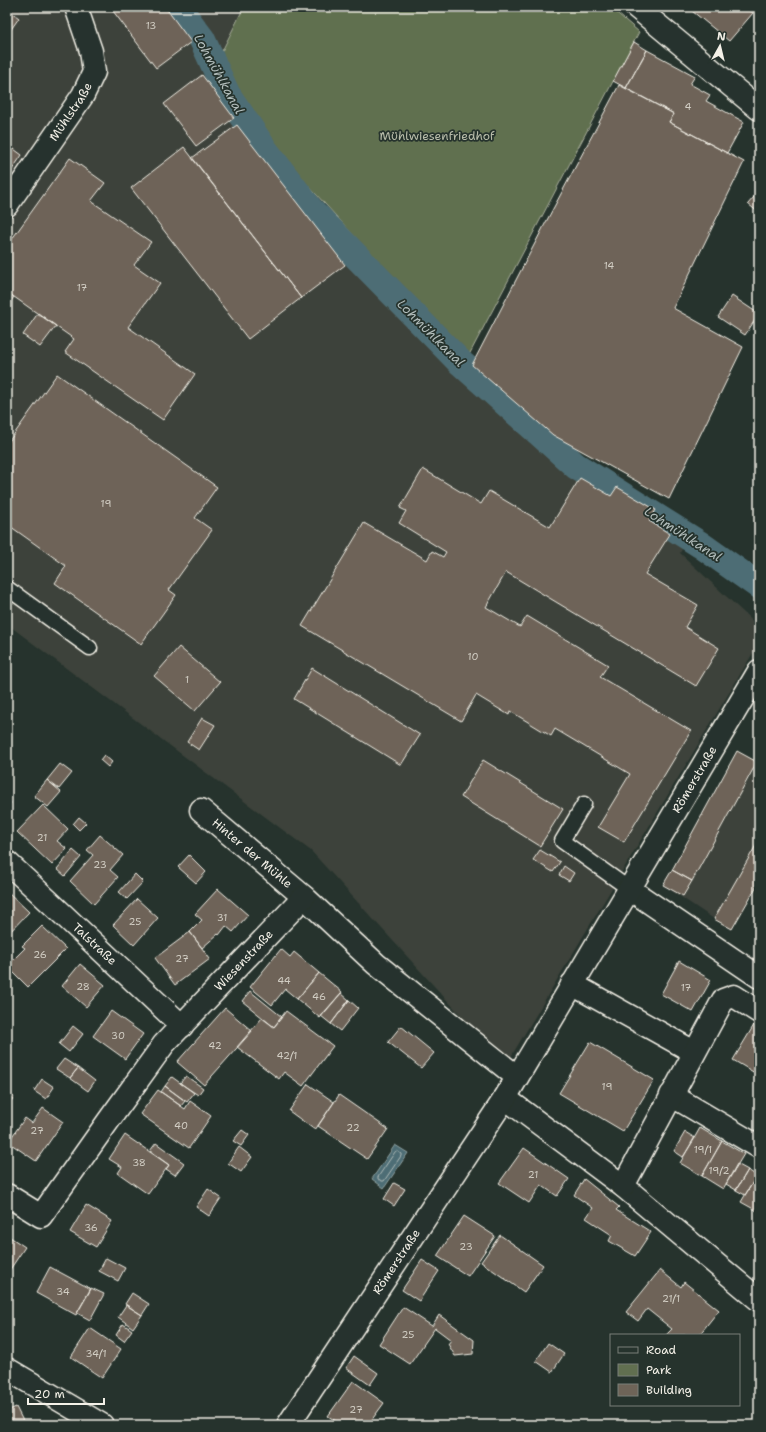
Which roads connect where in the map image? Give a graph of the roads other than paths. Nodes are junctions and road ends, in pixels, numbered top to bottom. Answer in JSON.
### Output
{"nodes":[{"id":1,"x":76,"y":7,"type":"edge"},
{"id":2,"x":636,"y":7,"type":"edge"},
{"id":3,"x":759,"y":109,"type":"edge"},
{"id":4,"x":7,"y":205,"type":"edge"},
{"id":5,"x":7,"y":588,"type":"edge"},
{"id":6,"x":90,"y":648,"type":"dead end"},
{"id":7,"x":759,"y":671,"type":"edge"},
{"id":8,"x":584,"y":804,"type":"dead end"},
{"id":9,"x":201,"y":810,"type":"dead end"},
{"id":10,"x":7,"y":862,"type":"edge"},
{"id":11,"x":628,"y":888,"type":"junction"},
{"id":12,"x":304,"y":897,"type":"junction"},
{"id":13,"x":759,"y":977,"type":"edge"},
{"id":14,"x":572,"y":984,"type":"junction"},
{"id":15,"x":759,"y":1012,"type":"edge"},
{"id":16,"x":182,"y":1026,"type":"junction"},
{"id":17,"x":694,"y":1052,"type":"junction"},
{"id":18,"x":517,"y":1077,"type":"junction"},
{"id":19,"x":671,"y":1095,"type":"junction"},
{"id":20,"x":505,"y":1098,"type":"junction"},
{"id":21,"x":759,"y":1147,"type":"edge"},
{"id":22,"x":622,"y":1186,"type":"junction"},
{"id":23,"x":7,"y":1195,"type":"edge"},
{"id":24,"x":759,"y":1300,"type":"edge"},
{"id":25,"x":7,"y":1369,"type":"edge"},
{"id":26,"x":102,"y":1425,"type":"edge"},
{"id":27,"x":288,"y":1425,"type":"edge"}],
"edges":[{"from":1,"to":4,"type":"street","name":"Mühlstraße"},
{"from":2,"to":3,"type":"street"},
{"from":5,"to":6,"type":"lane"},
{"from":7,"to":11,"type":"street","name":"Römerstraße"},
{"from":8,"to":11,"type":"lane"},
{"from":9,"to":12,"type":"street","name":"Hinter der Mühle"},
{"from":10,"to":16,"type":"street","name":"Talstraße"},
{"from":11,"to":13,"type":"street"},
{"from":11,"to":14,"type":"street","name":"Römerstraße"},
{"from":12,"to":16,"type":"street","name":"Wiesenstraße"},
{"from":12,"to":18,"type":"street"},
{"from":14,"to":17,"type":"street"},
{"from":14,"to":18,"type":"street","name":"Römerstraße"},
{"from":15,"to":17,"type":"street"},
{"from":16,"to":23,"type":"street","name":"Wiesenstraße"},
{"from":17,"to":19,"type":"street"},
{"from":18,"to":20,"type":"street","name":"Römerstraße"},
{"from":19,"to":21,"type":"street"},
{"from":19,"to":22,"type":"street"},
{"from":20,"to":22,"type":"street"},
{"from":20,"to":27,"type":"street","name":"Römerstraße"},
{"from":22,"to":24,"type":"street"},
{"from":25,"to":26,"type":"street"}]}
